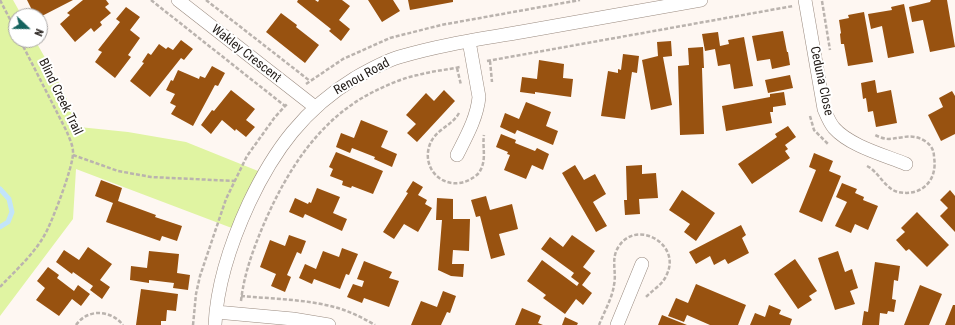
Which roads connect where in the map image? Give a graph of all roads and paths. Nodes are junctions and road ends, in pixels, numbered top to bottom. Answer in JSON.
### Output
{"nodes":[{"id":1,"x":0,"y":0,"type":"edge"},
{"id":2,"x":151,"y":0,"type":"edge"},
{"id":3,"x":178,"y":0,"type":"edge"},
{"id":4,"x":206,"y":0,"type":"edge"},
{"id":5,"x":701,"y":0,"type":"edge"},
{"id":6,"x":822,"y":1,"type":"edge"},
{"id":7,"x":800,"y":3,"type":"edge"},
{"id":8,"x":8,"y":16,"type":"edge"},
{"id":9,"x":469,"y":41,"type":"junction"},
{"id":10,"x":24,"y":48,"type":"edge"},
{"id":11,"x":830,"y":52,"type":"dead end"},
{"id":12,"x":483,"y":62,"type":"dead end"},
{"id":13,"x":465,"y":66,"type":"dead end"},
{"id":14,"x":310,"y":81,"type":"dead end"},
{"id":15,"x":289,"y":102,"type":"dead end"},
{"id":16,"x":285,"y":106,"type":"junction"},
{"id":17,"x":314,"y":107,"type":"junction"},
{"id":18,"x":809,"y":111,"type":"dead end"},
{"id":19,"x":870,"y":133,"type":"dead end"},
{"id":20,"x":830,"y":146,"type":"dead end"},
{"id":21,"x":73,"y":155,"type":"junction"},
{"id":22,"x":457,"y":155,"type":"dead end"},
{"id":23,"x":906,"y":164,"type":"dead end"},
{"id":24,"x":863,"y":165,"type":"dead end"},
{"id":25,"x":235,"y":181,"type":"junction"},
{"id":26,"x":642,"y":264,"type":"dead end"},
{"id":27,"x":0,"y":287,"type":"edge"},
{"id":28,"x":241,"y":302,"type":"dead end"},
{"id":29,"x":216,"y":312,"type":"junction"},
{"id":30,"x":76,"y":325,"type":"edge"},
{"id":31,"x":123,"y":325,"type":"edge"},
{"id":32,"x":193,"y":325,"type":"edge"},
{"id":33,"x":215,"y":325,"type":"edge"},
{"id":34,"x":329,"y":325,"type":"edge"},
{"id":35,"x":617,"y":325,"type":"edge"}],
"edges":[{"from":1,"to":8,"type":"path"},
{"from":2,"to":16,"type":"path"},
{"from":3,"to":17,"type":"street","name":"Wakley Crescent"},
{"from":4,"to":14,"type":"path"},
{"from":5,"to":9,"type":"street","name":"Renou Road"},
{"from":6,"to":11,"type":"path"},
{"from":7,"to":12,"type":"path"},
{"from":7,"to":23,"type":"street","name":"Ceduna Close"},
{"from":9,"to":17,"type":"street","name":"Renou Road"},
{"from":9,"to":22,"type":"street"},
{"from":10,"to":21,"type":"path","name":"Blind Creek Trail"},
{"from":13,"to":28,"type":"path"},
{"from":15,"to":16,"type":"path"},
{"from":16,"to":25,"type":"path"},
{"from":17,"to":29,"type":"street","name":"Renou Road"},
{"from":18,"to":20,"type":"path"},
{"from":19,"to":24,"type":"path"},
{"from":21,"to":25,"type":"path"},
{"from":21,"to":27,"type":"path","name":"Blind Creek Trail"},
{"from":25,"to":32,"type":"path"},
{"from":26,"to":35,"type":"street"},
{"from":29,"to":33,"type":"street","name":"Renou Road"},
{"from":29,"to":34,"type":"street"},
{"from":30,"to":31,"type":"path"}]}
